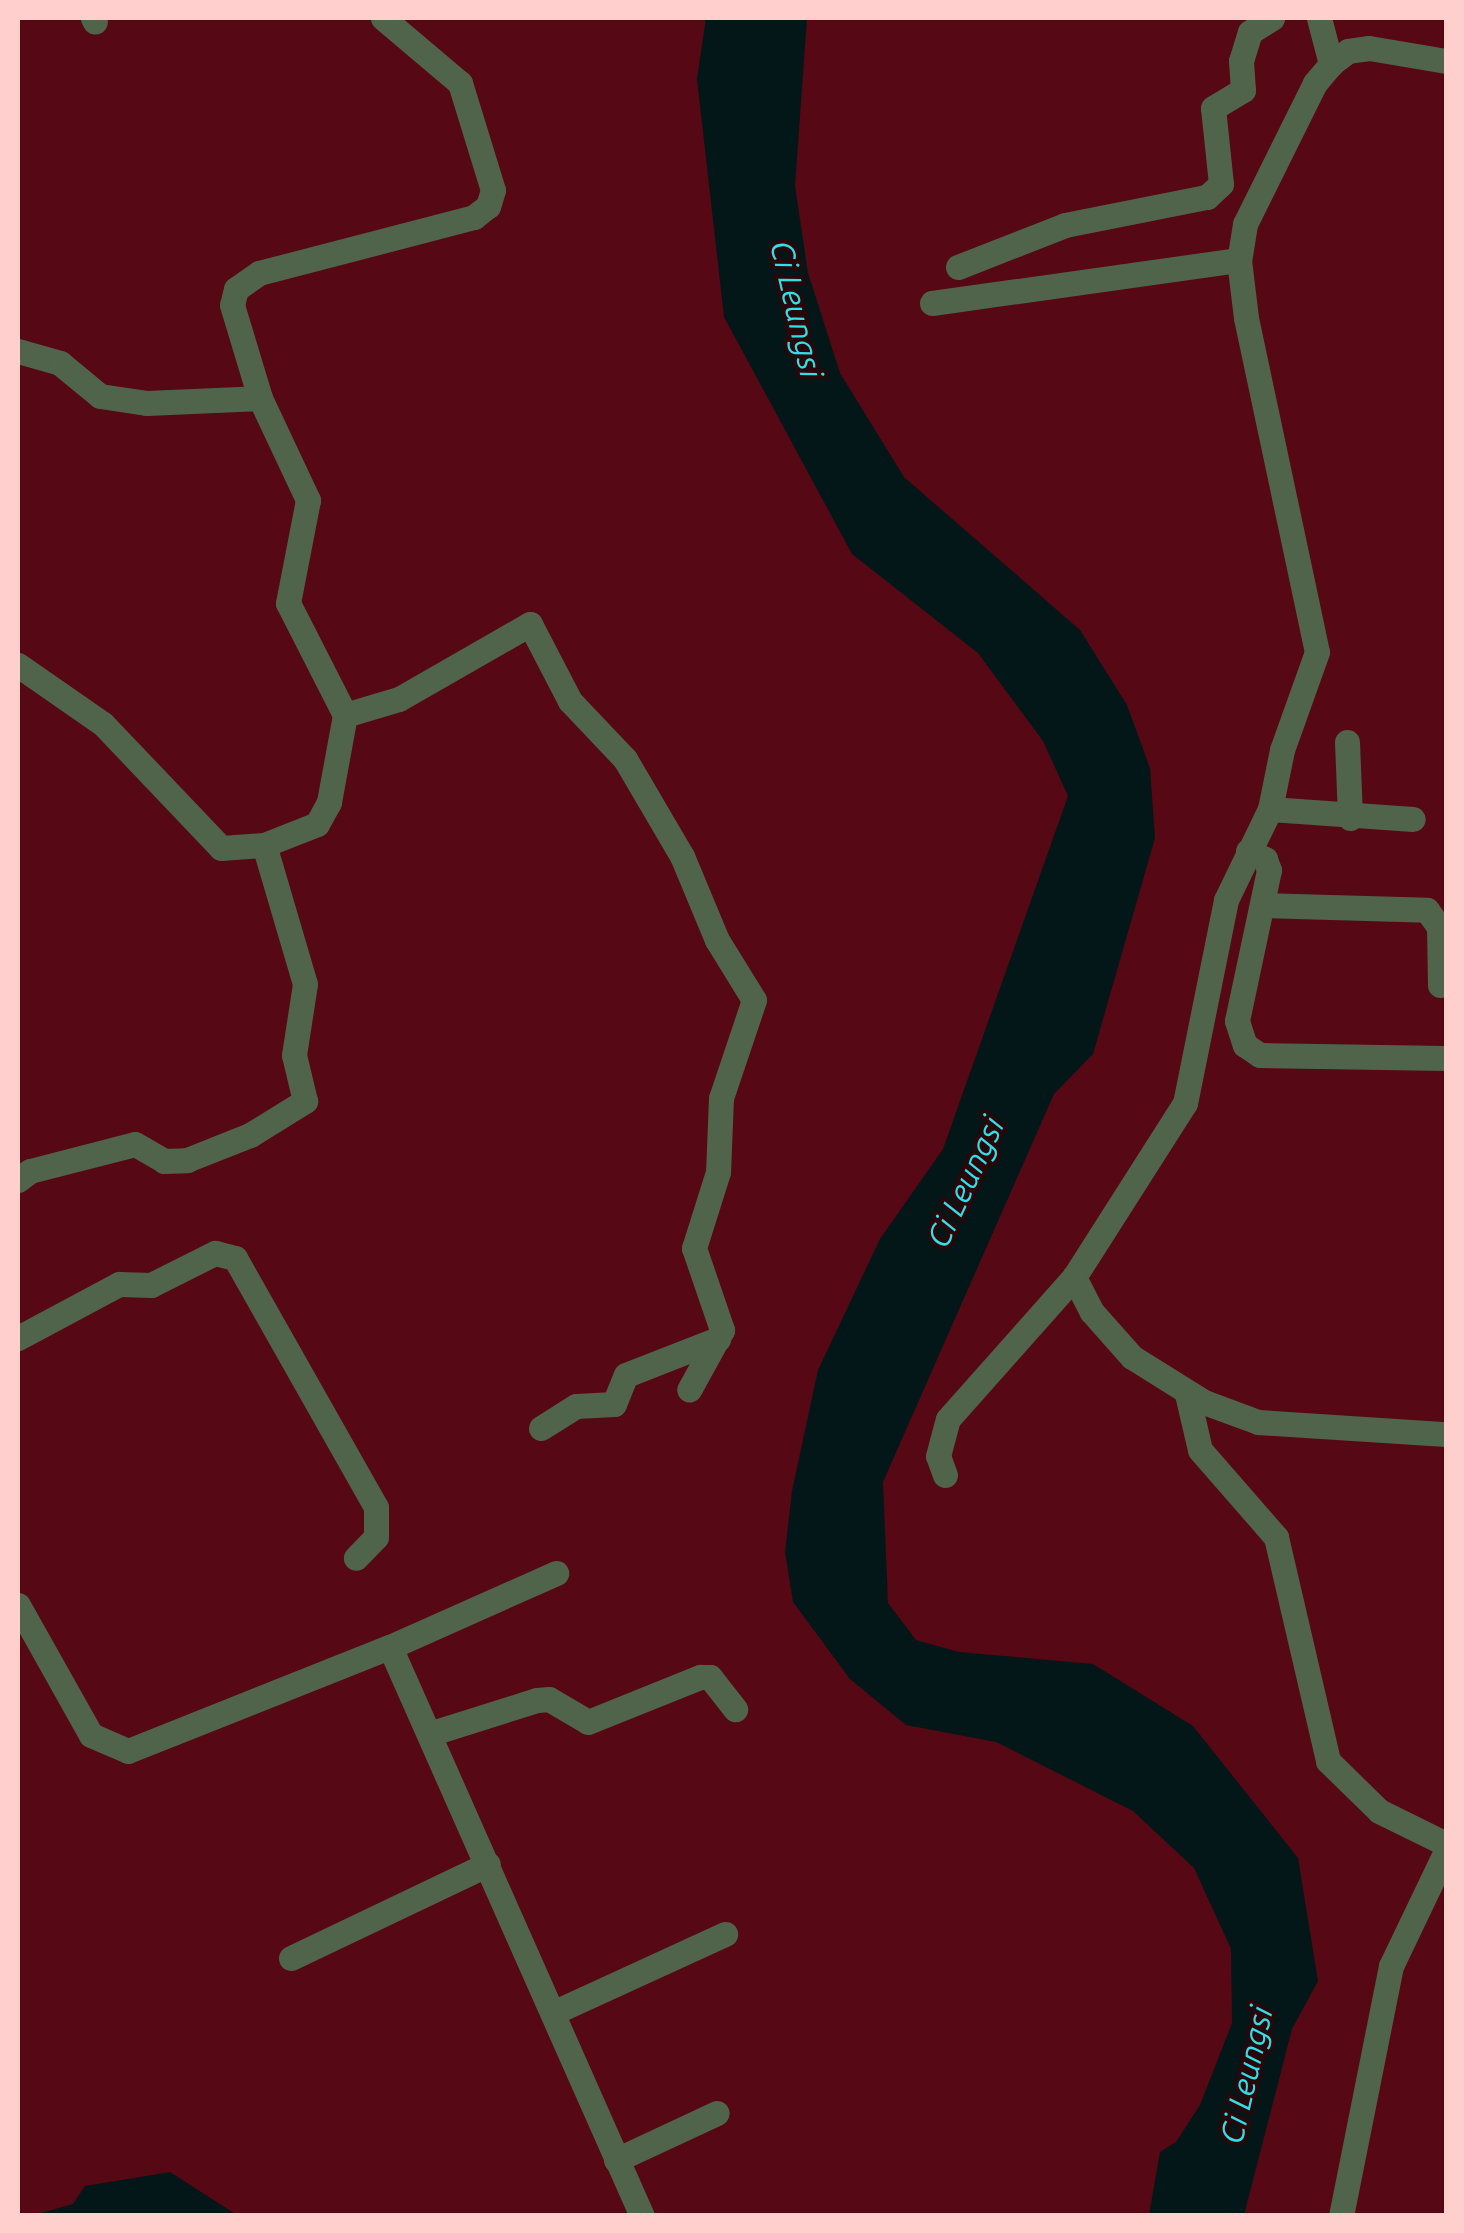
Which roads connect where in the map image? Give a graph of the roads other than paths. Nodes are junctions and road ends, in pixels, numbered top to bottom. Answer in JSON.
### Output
{"nodes":[{"id":1,"x":383,"y":18,"type":"edge"},
{"id":2,"x":1272,"y":18,"type":"edge"},
{"id":3,"x":1319,"y":18,"type":"edge"},
{"id":4,"x":1446,"y":60,"type":"edge"},
{"id":5,"x":1331,"y":64,"type":"junction"},
{"id":6,"x":1240,"y":260,"type":"junction"},
{"id":7,"x":958,"y":267,"type":"dead end"},
{"id":8,"x":932,"y":303,"type":"dead end"},
{"id":9,"x":18,"y":351,"type":"edge"},
{"id":10,"x":260,"y":398,"type":"junction"},
{"id":11,"x":18,"y":666,"type":"edge"},
{"id":12,"x":345,"y":715,"type":"junction"},
{"id":13,"x":1348,"y":742,"type":"dead end"},
{"id":14,"x":1270,"y":809,"type":"junction"},
{"id":15,"x":1350,"y":818,"type":"junction"},
{"id":16,"x":1413,"y":819,"type":"dead end"},
{"id":17,"x":264,"y":845,"type":"junction"},
{"id":18,"x":1248,"y":851,"type":"junction"},
{"id":19,"x":1263,"y":905,"type":"junction"},
{"id":20,"x":1440,"y":985,"type":"dead end"},
{"id":21,"x":1446,"y":1058,"type":"edge"},
{"id":22,"x":18,"y":1180,"type":"edge"},
{"id":23,"x":1074,"y":1276,"type":"junction"},
{"id":24,"x":18,"y":1338,"type":"edge"},
{"id":25,"x":718,"y":1339,"type":"junction"},
{"id":26,"x":689,"y":1390,"type":"dead end"},
{"id":27,"x":1187,"y":1394,"type":"junction"},
{"id":28,"x":541,"y":1428,"type":"dead end"},
{"id":29,"x":1446,"y":1434,"type":"edge"},
{"id":30,"x":945,"y":1475,"type":"dead end"},
{"id":31,"x":356,"y":1558,"type":"dead end"},
{"id":32,"x":556,"y":1573,"type":"dead end"},
{"id":33,"x":18,"y":1605,"type":"edge"},
{"id":34,"x":390,"y":1647,"type":"junction"},
{"id":35,"x":735,"y":1709,"type":"dead end"},
{"id":36,"x":429,"y":1734,"type":"junction"},
{"id":37,"x":1446,"y":1848,"type":"edge"},
{"id":38,"x":488,"y":1864,"type":"junction"},
{"id":39,"x":726,"y":1934,"type":"dead end"},
{"id":40,"x":292,"y":1958,"type":"dead end"},
{"id":41,"x":557,"y":2011,"type":"junction"},
{"id":42,"x":718,"y":2113,"type":"dead end"},
{"id":43,"x":616,"y":2160,"type":"junction"},
{"id":44,"x":642,"y":2216,"type":"edge"},
{"id":45,"x":1340,"y":2216,"type":"edge"}],
"edges":[{"from":1,"to":10,"type":"street"},
{"from":2,"to":7,"type":"street"},
{"from":3,"to":5,"type":"street"},
{"from":4,"to":5,"type":"street"},
{"from":5,"to":6,"type":"street"},
{"from":6,"to":8,"type":"street"},
{"from":6,"to":14,"type":"street"},
{"from":9,"to":10,"type":"street"},
{"from":10,"to":12,"type":"street"},
{"from":11,"to":17,"type":"street"},
{"from":12,"to":17,"type":"street"},
{"from":12,"to":25,"type":"street"},
{"from":13,"to":15,"type":"street"},
{"from":14,"to":15,"type":"street"},
{"from":14,"to":18,"type":"street"},
{"from":15,"to":16,"type":"street"},
{"from":17,"to":22,"type":"street"},
{"from":18,"to":19,"type":"street"},
{"from":18,"to":23,"type":"street"},
{"from":19,"to":20,"type":"street"},
{"from":19,"to":21,"type":"street"},
{"from":23,"to":27,"type":"street"},
{"from":23,"to":30,"type":"street"},
{"from":24,"to":31,"type":"street"},
{"from":25,"to":26,"type":"street"},
{"from":25,"to":28,"type":"street"},
{"from":27,"to":29,"type":"street"},
{"from":27,"to":37,"type":"street"},
{"from":32,"to":34,"type":"street"},
{"from":33,"to":34,"type":"street"},
{"from":34,"to":36,"type":"street"},
{"from":35,"to":36,"type":"street"},
{"from":36,"to":38,"type":"street"},
{"from":37,"to":45,"type":"street"},
{"from":38,"to":40,"type":"street"},
{"from":38,"to":41,"type":"street"},
{"from":39,"to":41,"type":"street"},
{"from":41,"to":43,"type":"street"},
{"from":42,"to":43,"type":"street"},
{"from":43,"to":44,"type":"street"}]}
